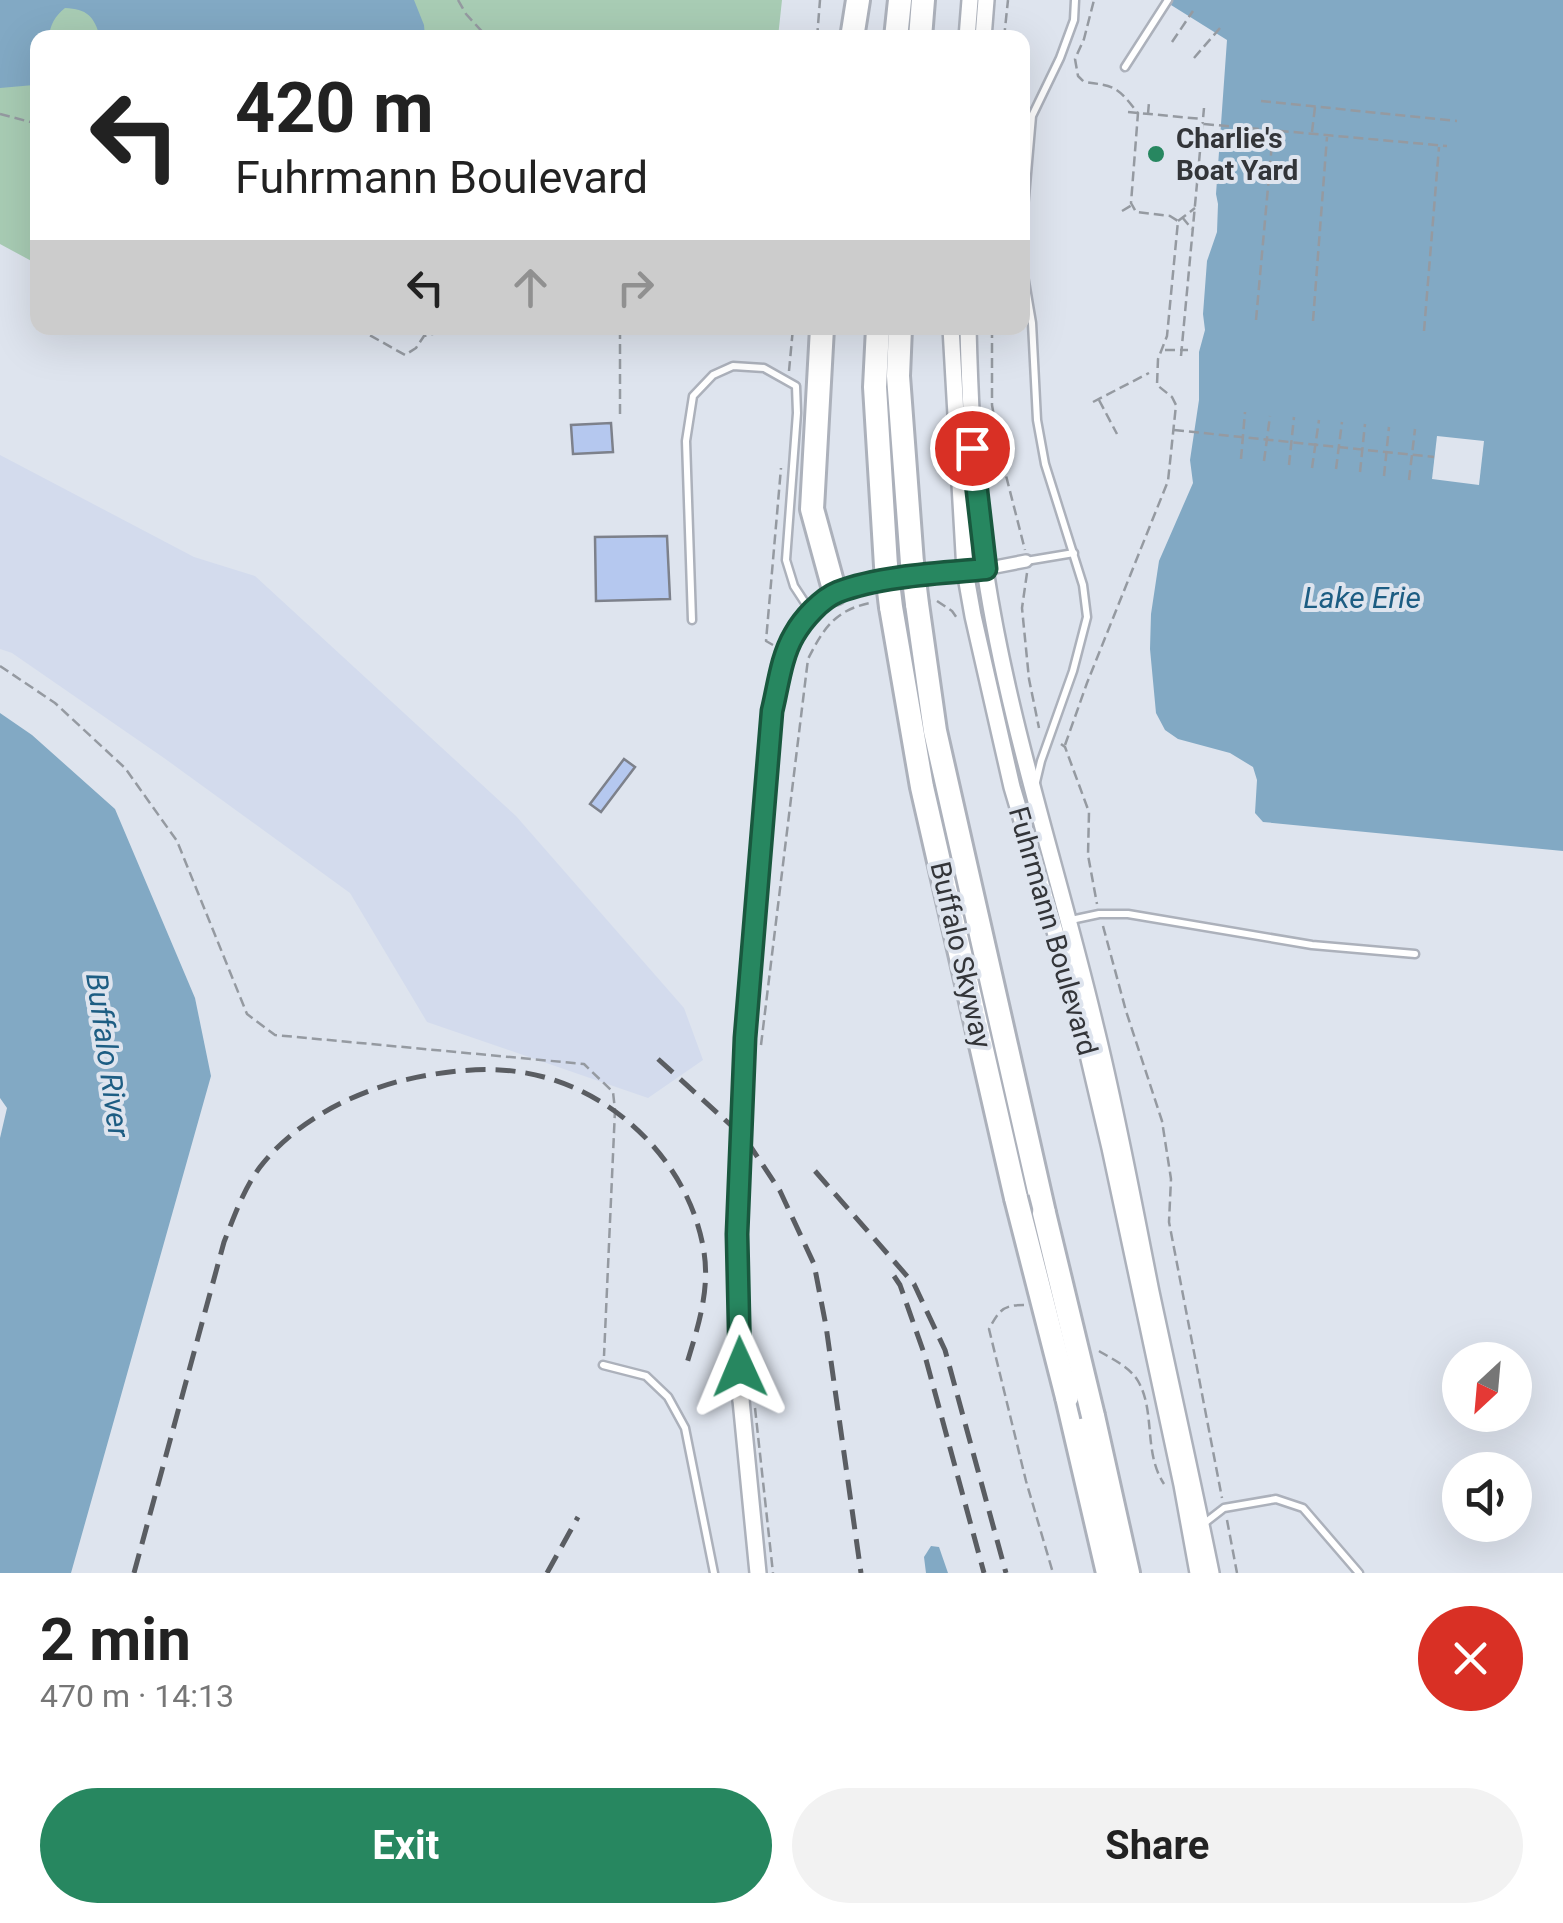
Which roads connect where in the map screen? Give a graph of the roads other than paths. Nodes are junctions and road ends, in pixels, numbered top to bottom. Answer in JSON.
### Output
{"nodes":[{"id":1,"x":858,"y":0,"type":"edge"},
{"id":2,"x":900,"y":0,"type":"edge"},
{"id":3,"x":923,"y":0,"type":"edge"},
{"id":4,"x":970,"y":0,"type":"edge"},
{"id":5,"x":986,"y":0,"type":"edge"},
{"id":6,"x":1074,"y":0,"type":"edge"},
{"id":7,"x":1168,"y":0,"type":"edge"},
{"id":8,"x":853,"y":30,"type":"edge"},
{"id":9,"x":897,"y":30,"type":"edge"},
{"id":10,"x":921,"y":30,"type":"edge"},
{"id":11,"x":968,"y":30,"type":"edge"},
{"id":12,"x":984,"y":30,"type":"edge"},
{"id":13,"x":1125,"y":66,"type":"dead end"},
{"id":14,"x":1030,"y":139,"type":"edge"},
{"id":15,"x":1030,"y":311,"type":"edge"},
{"id":16,"x":822,"y":335,"type":"edge"},
{"id":17,"x":878,"y":335,"type":"edge"},
{"id":18,"x":900,"y":335,"type":"edge"},
{"id":19,"x":951,"y":335,"type":"edge"},
{"id":20,"x":968,"y":335,"type":"edge"},
{"id":21,"x":1074,"y":552,"type":"junction"},
{"id":22,"x":1027,"y":568,"type":"joint"},
{"id":23,"x":986,"y":569,"type":"junction"},
{"id":24,"x":965,"y":571,"type":"junction"},
{"id":25,"x":835,"y":593,"type":"junction"},
{"id":26,"x":811,"y":613,"type":"junction"},
{"id":27,"x":692,"y":620,"type":"dead end"},
{"id":28,"x":1035,"y":802,"type":"junction"},
{"id":29,"x":1070,"y":921,"type":"junction"},
{"id":30,"x":1054,"y":925,"type":"junction"},
{"id":31,"x":1414,"y":954,"type":"dead end"},
{"id":32,"x":603,"y":1365,"type":"road end"},
{"id":33,"x":1196,"y":1527,"type":"junction"},
{"id":34,"x":714,"y":1573,"type":"edge"},
{"id":35,"x":758,"y":1573,"type":"edge"},
{"id":36,"x":1108,"y":1573,"type":"edge"},
{"id":37,"x":1128,"y":1573,"type":"edge"},
{"id":38,"x":1198,"y":1573,"type":"edge"},
{"id":39,"x":1211,"y":1573,"type":"edge"},
{"id":40,"x":1359,"y":1573,"type":"edge"}],
"edges":[{"from":1,"to":8,"type":"highway"},
{"from":2,"to":9,"type":"highway"},
{"from":3,"to":10,"type":"highway"},
{"from":4,"to":11,"type":"street"},
{"from":5,"to":12,"type":"street"},
{"from":6,"to":14,"type":"lane"},
{"from":7,"to":13,"type":"lane"},
{"from":15,"to":21,"type":"lane"},
{"from":16,"to":25,"type":"highway"},
{"from":17,"to":36,"type":"highway","name":"Buffalo Skyway","bridge":true},
{"from":18,"to":37,"type":"highway","name":"Buffalo Skyway","bridge":true},
{"from":19,"to":24,"type":"street","name":"Fuhrmann Boulevard"},
{"from":20,"to":23,"type":"street","name":"Fuhrmann Boulevard"},
{"from":21,"to":22,"type":"lane"},
{"from":21,"to":28,"type":"lane"},
{"from":22,"to":23,"type":"street"},
{"from":23,"to":24,"type":"street"},
{"from":23,"to":28,"type":"street","name":"Fuhrmann Boulevard"},
{"from":24,"to":25,"type":"street"},
{"from":24,"to":30,"type":"street","name":"Fuhrmann Boulevard"},
{"from":25,"to":26,"type":"street"},
{"from":26,"to":27,"type":"lane"},
{"from":26,"to":35,"type":"street","bridge":true},
{"from":28,"to":29,"type":"street","name":"Fuhrmann Boulevard"},
{"from":29,"to":30,"type":"street"},
{"from":29,"to":31,"type":"lane"},
{"from":29,"to":33,"type":"street","name":"Fuhrmann Boulevard"},
{"from":30,"to":33,"type":"street","name":"Fuhrmann Boulevard"},
{"from":32,"to":34,"type":"lane"},
{"from":33,"to":38,"type":"street","name":"Fuhrmann Boulevard"},
{"from":33,"to":39,"type":"street","name":"Fuhrmann Boulevard"},
{"from":33,"to":40,"type":"lane"}]}
